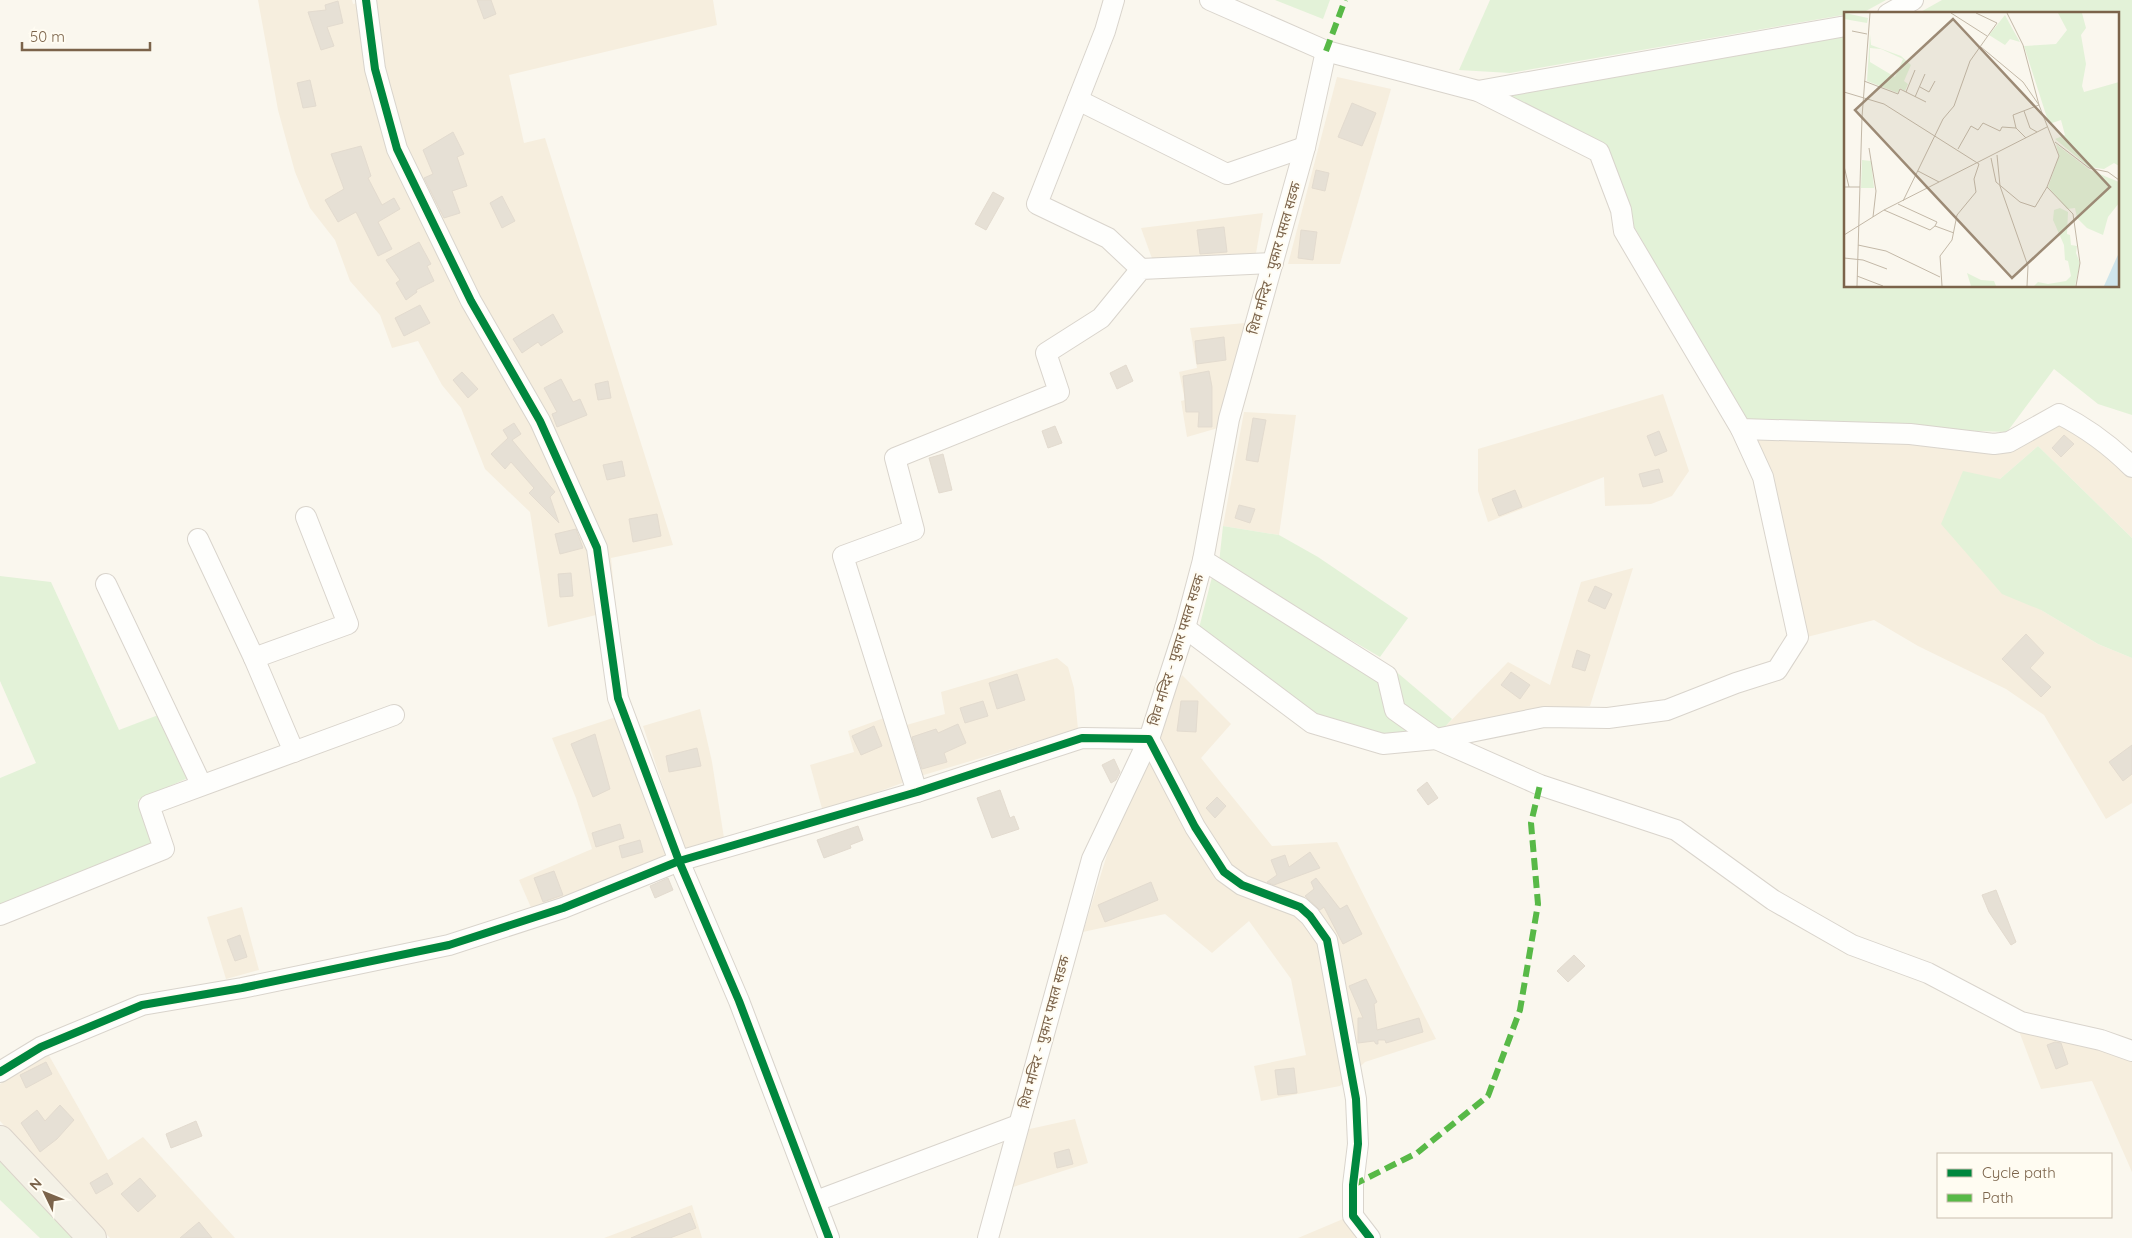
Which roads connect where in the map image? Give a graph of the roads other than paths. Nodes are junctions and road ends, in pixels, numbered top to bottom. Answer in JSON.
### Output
{"nodes":[{"id":1,"x":366,"y":0,"type":"edge"},
{"id":2,"x":1114,"y":0,"type":"edge"},
{"id":3,"x":1210,"y":0,"type":"edge"},
{"id":4,"x":1913,"y":0,"type":"edge"},
{"id":5,"x":1892,"y":12,"type":"edge"},
{"id":6,"x":1844,"y":26,"type":"edge"},
{"id":7,"x":1326,"y":51,"type":"junction"},
{"id":8,"x":1478,"y":91,"type":"junction"},
{"id":9,"x":1078,"y":100,"type":"junction"},
{"id":10,"x":1305,"y":147,"type":"junction"},
{"id":11,"x":1273,"y":263,"type":"junction"},
{"id":12,"x":1141,"y":268,"type":"junction"},
{"id":13,"x":1741,"y":429,"type":"junction"},
{"id":14,"x":2132,"y":467,"type":"edge"},
{"id":15,"x":306,"y":517,"type":"dead end"},
{"id":16,"x":198,"y":539,"type":"dead end"},
{"id":17,"x":1203,"y":560,"type":"junction"},
{"id":18,"x":106,"y":584,"type":"dead end"},
{"id":19,"x":1185,"y":628,"type":"junction"},
{"id":20,"x":254,"y":658,"type":"junction"},
{"id":21,"x":394,"y":715,"type":"dead end"},
{"id":22,"x":1149,"y":739,"type":"junction"},
{"id":23,"x":1436,"y":739,"type":"junction"},
{"id":24,"x":294,"y":752,"type":"junction"},
{"id":25,"x":201,"y":784,"type":"junction"},
{"id":26,"x":917,"y":792,"type":"junction"},
{"id":27,"x":679,"y":861,"type":"junction"},
{"id":28,"x":0,"y":915,"type":"edge"},
{"id":29,"x":2132,"y":1051,"type":"edge"},
{"id":30,"x":0,"y":1072,"type":"edge"},
{"id":31,"x":1018,"y":1125,"type":"junction"},
{"id":32,"x":0,"y":1140,"type":"edge"},
{"id":33,"x":816,"y":1201,"type":"junction"},
{"id":34,"x":92,"y":1238,"type":"edge"},
{"id":35,"x":829,"y":1238,"type":"edge"},
{"id":36,"x":988,"y":1238,"type":"edge"},
{"id":37,"x":1370,"y":1238,"type":"edge"}],
"edges":[{"from":1,"to":27,"type":"street"},
{"from":2,"to":9,"type":"street"},
{"from":3,"to":7,"type":"street"},
{"from":4,"to":5,"type":"street"},
{"from":6,"to":8,"type":"street"},
{"from":7,"to":8,"type":"street"},
{"from":7,"to":10,"type":"street","name":"शिव मन्दिर - पुकार पसल सडक"},
{"from":8,"to":13,"type":"street"},
{"from":9,"to":10,"type":"street"},
{"from":9,"to":12,"type":"street"},
{"from":10,"to":11,"type":"street","name":"शिव मन्दिर - पुकार पसल सडक"},
{"from":11,"to":12,"type":"street"},
{"from":11,"to":17,"type":"street","name":"शिव मन्दिर - पुकार पसल सडक"},
{"from":12,"to":26,"type":"street"},
{"from":13,"to":14,"type":"street"},
{"from":13,"to":23,"type":"street"},
{"from":15,"to":20,"type":"street"},
{"from":16,"to":20,"type":"street"},
{"from":17,"to":19,"type":"street","name":"शिव मन्दिर - पुकार पसल सडक"},
{"from":17,"to":23,"type":"street"},
{"from":18,"to":25,"type":"street"},
{"from":19,"to":22,"type":"street","name":"शिव मन्दिर - पुकार पसल सडक"},
{"from":19,"to":23,"type":"street"},
{"from":20,"to":24,"type":"street"},
{"from":21,"to":24,"type":"street"},
{"from":22,"to":26,"type":"street"},
{"from":22,"to":31,"type":"street","name":"शिव मन्दिर - पुकार पसल सडक"},
{"from":22,"to":37,"type":"street"},
{"from":23,"to":29,"type":"street"},
{"from":24,"to":25,"type":"street"},
{"from":25,"to":28,"type":"street"},
{"from":26,"to":27,"type":"street"},
{"from":27,"to":30,"type":"street"},
{"from":27,"to":33,"type":"street"},
{"from":31,"to":33,"type":"street"},
{"from":31,"to":36,"type":"street","name":"शिव मन्दिर - पुकार पसल सडक"},
{"from":32,"to":34,"type":"main road"},
{"from":33,"to":35,"type":"street"}]}
